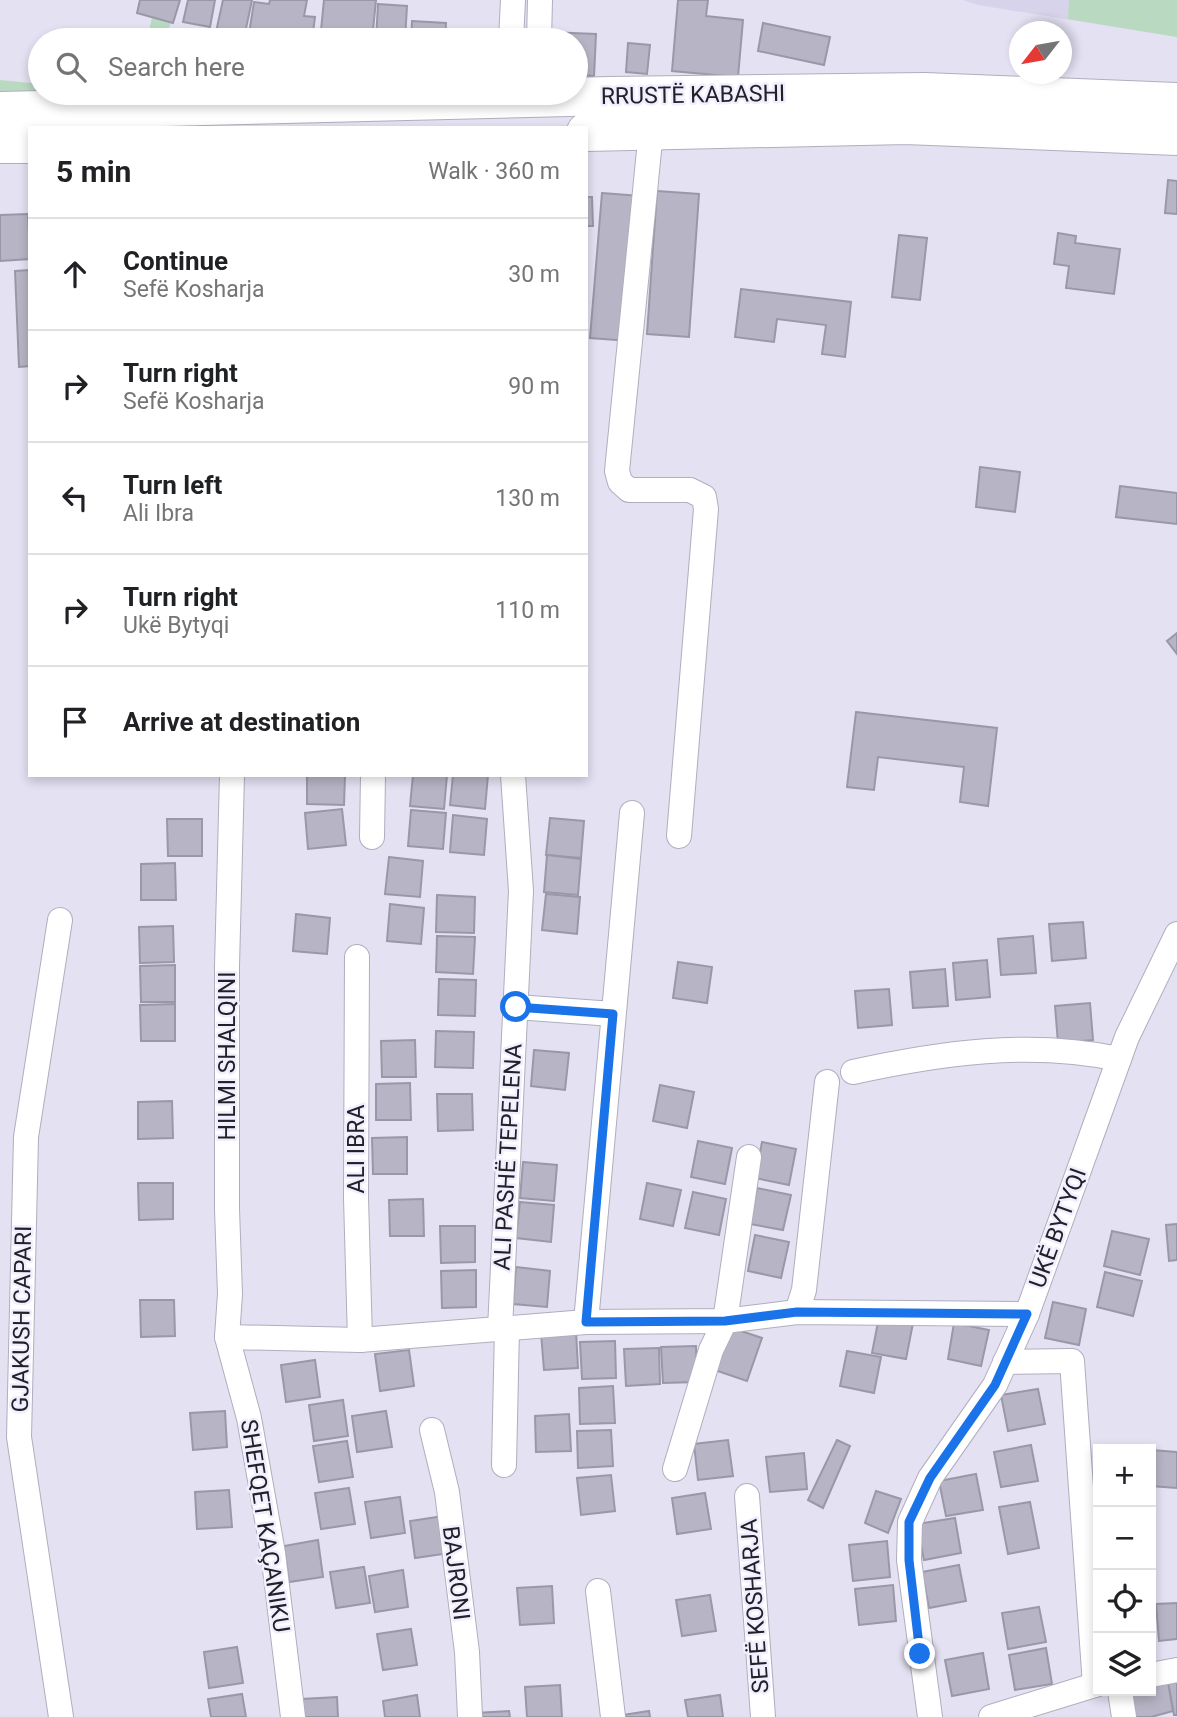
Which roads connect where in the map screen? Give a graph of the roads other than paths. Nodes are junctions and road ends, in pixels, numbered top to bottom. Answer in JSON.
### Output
{"nodes":[{"id":1,"x":513,"y":0,"type":"edge"},
{"id":2,"x":540,"y":0,"type":"edge"},
{"id":3,"x":512,"y":28,"type":"edge"},
{"id":4,"x":539,"y":28,"type":"edge"},
{"id":5,"x":588,"y":95,"type":"edge"},
{"id":6,"x":1177,"y":102,"type":"edge"},
{"id":7,"x":196,"y":105,"type":"edge"},
{"id":8,"x":0,"y":111,"type":"edge"},
{"id":9,"x":651,"y":131,"type":"junction"},
{"id":10,"x":588,"y":132,"type":"edge"},
{"id":11,"x":1177,"y":136,"type":"edge"},
{"id":12,"x":0,"y":144,"type":"edge"},
{"id":13,"x":28,"y":144,"type":"edge"},
{"id":14,"x":232,"y":777,"type":"edge"},
{"id":15,"x":373,"y":777,"type":"edge"},
{"id":16,"x":513,"y":777,"type":"edge"},
{"id":17,"x":632,"y":813,"type":"dead end"},
{"id":18,"x":679,"y":836,"type":"dead end"},
{"id":19,"x":372,"y":837,"type":"dead end"},
{"id":20,"x":60,"y":920,"type":"dead end"},
{"id":21,"x":1177,"y":934,"type":"edge"},
{"id":22,"x":357,"y":957,"type":"dead end"},
{"id":23,"x":516,"y":1007,"type":"junction"},
{"id":24,"x":613,"y":1014,"type":"junction"},
{"id":25,"x":1119,"y":1059,"type":"junction"},
{"id":26,"x":853,"y":1072,"type":"dead end"},
{"id":27,"x":827,"y":1082,"type":"dead end"},
{"id":28,"x":748,"y":1157,"type":"dead end"},
{"id":29,"x":797,"y":1312,"type":"junction"},
{"id":30,"x":1027,"y":1314,"type":"junction"},
{"id":31,"x":725,"y":1321,"type":"junction"},
{"id":32,"x":586,"y":1322,"type":"junction"},
{"id":33,"x":503,"y":1328,"type":"junction"},
{"id":34,"x":227,"y":1336,"type":"junction"},
{"id":35,"x":360,"y":1340,"type":"junction"},
{"id":36,"x":1005,"y":1362,"type":"junction"},
{"id":37,"x":432,"y":1430,"type":"dead end"},
{"id":38,"x":10,"y":1438,"type":"edge"},
{"id":39,"x":504,"y":1465,"type":"dead end"},
{"id":40,"x":675,"y":1469,"type":"dead end"},
{"id":41,"x":747,"y":1496,"type":"dead end"},
{"id":42,"x":598,"y":1591,"type":"dead end"},
{"id":43,"x":1093,"y":1633,"type":"edge"},
{"id":44,"x":1177,"y":1670,"type":"edge"},
{"id":45,"x":1156,"y":1674,"type":"edge"},
{"id":46,"x":1093,"y":1686,"type":"edge"},
{"id":47,"x":1121,"y":1696,"type":"edge"},
{"id":48,"x":61,"y":1717,"type":"edge"},
{"id":49,"x":293,"y":1717,"type":"edge"},
{"id":50,"x":470,"y":1717,"type":"edge"},
{"id":51,"x":612,"y":1717,"type":"edge"},
{"id":52,"x":763,"y":1717,"type":"edge"},
{"id":53,"x":930,"y":1717,"type":"edge"},
{"id":54,"x":991,"y":1717,"type":"edge"},
{"id":55,"x":1124,"y":1717,"type":"edge"}],
"edges":[{"from":1,"to":3,"type":"street"},
{"from":2,"to":4,"type":"street"},
{"from":5,"to":6,"type":"main road","name":"RRUSTË KABASHI"},
{"from":7,"to":8,"type":"main road","name":"RRUSTË KABASHI"},
{"from":9,"to":10,"type":"main road","name":"RRUSTË KABASHI"},
{"from":9,"to":11,"type":"main road","name":"RRUSTË KABASHI"},
{"from":9,"to":18,"type":"street"},
{"from":12,"to":13,"type":"main road"},
{"from":14,"to":34,"type":"street","name":"HILMI SHALQINI"},
{"from":15,"to":19,"type":"street"},
{"from":16,"to":23,"type":"street","name":"ALI PASHË TEPELENA"},
{"from":17,"to":24,"type":"street"},
{"from":20,"to":38,"type":"street","name":"GJAKUSH CAPARI"},
{"from":21,"to":25,"type":"street","name":"UKË BYTYQI"},
{"from":22,"to":35,"type":"street","name":"ALI IBRA"},
{"from":23,"to":24,"type":"street"},
{"from":23,"to":33,"type":"street","name":"ALI PASHË TEPELENA"},
{"from":24,"to":32,"type":"street"},
{"from":25,"to":26,"type":"street"},
{"from":25,"to":30,"type":"street","name":"UKË BYTYQI"},
{"from":27,"to":29,"type":"street"},
{"from":28,"to":31,"type":"street"},
{"from":29,"to":30,"type":"street"},
{"from":29,"to":31,"type":"street"},
{"from":30,"to":36,"type":"street","name":"UKË BYTYQI"},
{"from":31,"to":32,"type":"street"},
{"from":31,"to":40,"type":"street"},
{"from":32,"to":33,"type":"street"},
{"from":33,"to":35,"type":"street"},
{"from":33,"to":39,"type":"street","name":"ALI PASHË TEPELENA"},
{"from":34,"to":35,"type":"street"},
{"from":34,"to":49,"type":"street","name":"SHEFQET KAÇANIKU"},
{"from":36,"to":43,"type":"street"},
{"from":36,"to":53,"type":"street","name":"UKË BYTYQI"},
{"from":37,"to":50,"type":"street","name":"BAJRONI"},
{"from":38,"to":48,"type":"street","name":"GJAKUSH CAPARI"},
{"from":41,"to":52,"type":"street","name":"SEFË KOSHARJA"},
{"from":42,"to":51,"type":"street"},
{"from":44,"to":45,"type":"street"},
{"from":46,"to":54,"type":"street"},
{"from":47,"to":55,"type":"street"}]}
